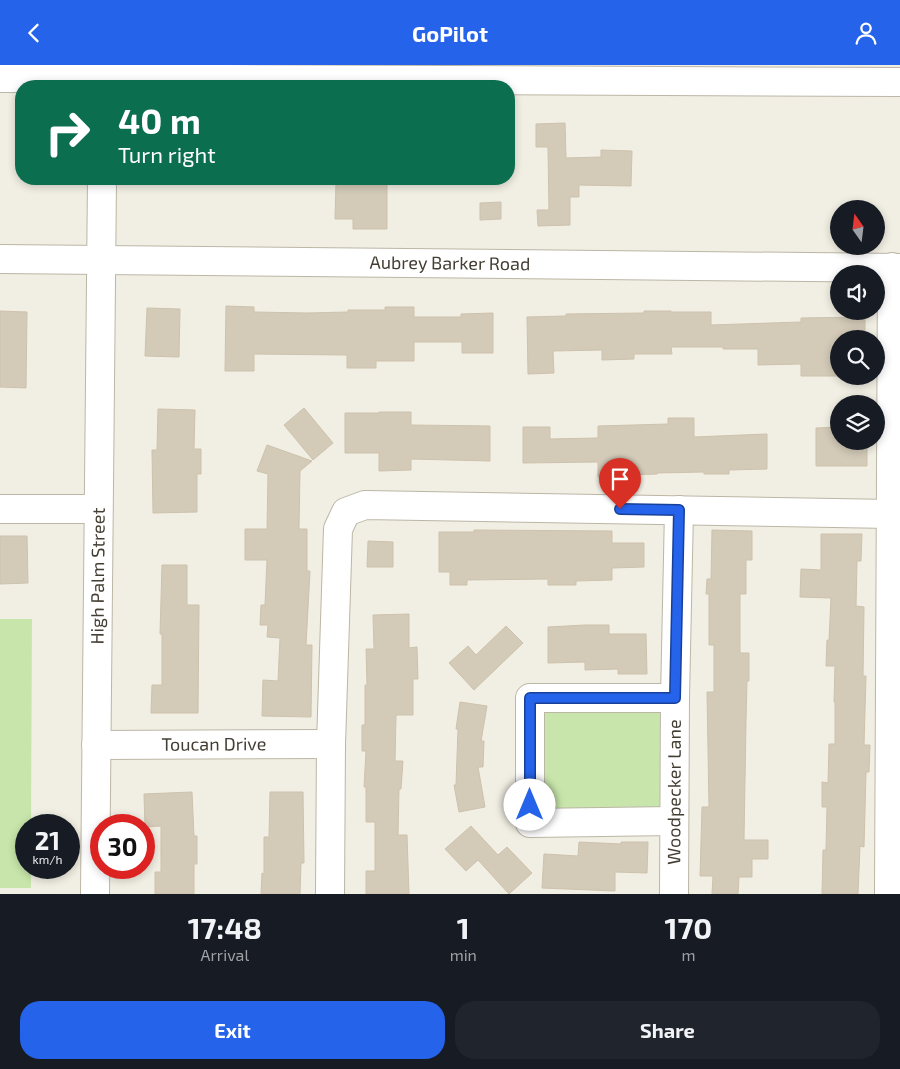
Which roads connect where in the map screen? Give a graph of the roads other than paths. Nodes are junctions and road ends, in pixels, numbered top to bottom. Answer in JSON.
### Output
{"nodes":[{"id":1,"x":38,"y":72,"type":"edge"},
{"id":2,"x":570,"y":73,"type":"edge"},
{"id":3,"x":105,"y":76,"type":"edge"},
{"id":4,"x":0,"y":78,"type":"edge"},
{"id":5,"x":900,"y":82,"type":"edge"},
{"id":6,"x":102,"y":185,"type":"edge"},
{"id":7,"x":0,"y":259,"type":"edge"},
{"id":8,"x":101,"y":260,"type":"junction"},
{"id":9,"x":896,"y":267,"type":"edge"},
{"id":10,"x":0,"y":509,"type":"edge"},
{"id":11,"x":98,"y":509,"type":"junction"},
{"id":12,"x":679,"y":510,"type":"junction"},
{"id":13,"x":892,"y":514,"type":"junction"},
{"id":14,"x":675,"y":698,"type":"junction"},
{"id":15,"x":331,"y":744,"type":"junction"},
{"id":16,"x":96,"y":745,"type":"junction"},
{"id":17,"x":674,"y":821,"type":"junction"},
{"id":18,"x":95,"y":894,"type":"edge"},
{"id":19,"x":330,"y":894,"type":"edge"},
{"id":20,"x":674,"y":894,"type":"edge"},
{"id":21,"x":890,"y":894,"type":"edge"}],
"edges":[{"from":1,"to":3,"type":"street"},
{"from":1,"to":4,"type":"street"},
{"from":2,"to":3,"type":"street"},
{"from":2,"to":5,"type":"street"},
{"from":6,"to":8,"type":"street","name":"High Palm Street"},
{"from":7,"to":8,"type":"street","name":"Aubrey Barker Road"},
{"from":8,"to":9,"type":"street","name":"Aubrey Barker Road"},
{"from":8,"to":11,"type":"street","name":"High Palm Street"},
{"from":9,"to":13,"type":"street"},
{"from":10,"to":11,"type":"street"},
{"from":11,"to":16,"type":"street","name":"High Palm Street"},
{"from":12,"to":13,"type":"street"},
{"from":12,"to":14,"type":"street","name":"Woodpecker Lane"},
{"from":12,"to":15,"type":"street"},
{"from":13,"to":21,"type":"street"},
{"from":14,"to":17,"type":"street","name":"Woodpecker Lane"},
{"from":14,"to":17,"type":"street"},
{"from":15,"to":16,"type":"street","name":"Toucan Drive"},
{"from":15,"to":19,"type":"street"},
{"from":16,"to":18,"type":"street","name":"High Palm Street"},
{"from":17,"to":20,"type":"street","name":"Woodpecker Lane"}]}
